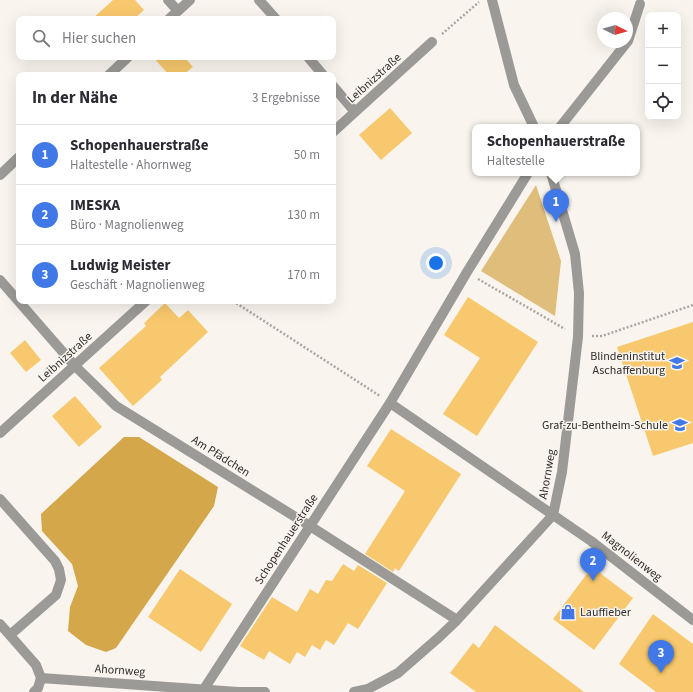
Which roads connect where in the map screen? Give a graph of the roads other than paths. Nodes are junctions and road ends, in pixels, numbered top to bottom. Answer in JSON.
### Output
{"nodes":[{"id":1,"x":168,"y":0,"type":"edge"},
{"id":2,"x":190,"y":0,"type":"edge"},
{"id":3,"x":259,"y":0,"type":"edge"},
{"id":4,"x":492,"y":0,"type":"edge"},
{"id":5,"x":640,"y":4,"type":"dead end"},
{"id":6,"x":178,"y":11,"type":"junction"},
{"id":7,"x":172,"y":16,"type":"edge"},
{"id":8,"x":273,"y":16,"type":"edge"},
{"id":9,"x":432,"y":42,"type":"road end"},
{"id":10,"x":125,"y":60,"type":"edge"},
{"id":11,"x":311,"y":60,"type":"edge"},
{"id":12,"x":112,"y":72,"type":"edge"},
{"id":13,"x":321,"y":72,"type":"edge"},
{"id":14,"x":336,"y":90,"type":"edge"},
{"id":15,"x":355,"y":112,"type":"junction"},
{"id":16,"x":533,"y":124,"type":"edge"},
{"id":17,"x":562,"y":124,"type":"edge"},
{"id":18,"x":336,"y":129,"type":"edge"},
{"id":19,"x":16,"y":161,"type":"edge"},
{"id":20,"x":0,"y":175,"type":"edge"},
{"id":21,"x":526,"y":176,"type":"edge"},
{"id":22,"x":552,"y":176,"type":"edge"},
{"id":23,"x":0,"y":280,"type":"edge"},
{"id":24,"x":16,"y":298,"type":"edge"},
{"id":25,"x":21,"y":304,"type":"edge"},
{"id":26,"x":143,"y":304,"type":"edge"},
{"id":27,"x":75,"y":366,"type":"junction"},
{"id":28,"x":390,"y":403,"type":"junction"},
{"id":29,"x":0,"y":433,"type":"edge"},
{"id":30,"x":0,"y":499,"type":"edge"},
{"id":31,"x":553,"y":515,"type":"junction"},
{"id":32,"x":310,"y":526,"type":"junction"},
{"id":33,"x":457,"y":620,"type":"junction"},
{"id":34,"x":693,"y":620,"type":"edge"},
{"id":35,"x":0,"y":624,"type":"edge"},
{"id":36,"x":10,"y":635,"type":"junction"},
{"id":37,"x":42,"y":678,"type":"junction"},
{"id":38,"x":204,"y":689,"type":"junction"},
{"id":39,"x":34,"y":692,"type":"edge"},
{"id":40,"x":265,"y":692,"type":"edge"},
{"id":41,"x":354,"y":692,"type":"edge"}],
"edges":[{"from":1,"to":6,"type":"street"},
{"from":2,"to":6,"type":"street"},
{"from":3,"to":8,"type":"street"},
{"from":4,"to":16,"type":"street"},
{"from":5,"to":17,"type":"street"},
{"from":6,"to":7,"type":"street"},
{"from":9,"to":15,"type":"street","name":"Leibnizstraße"},
{"from":10,"to":12,"type":"street"},
{"from":11,"to":13,"type":"street"},
{"from":14,"to":15,"type":"street"},
{"from":15,"to":18,"type":"street","name":"Leibnizstraße"},
{"from":19,"to":20,"type":"street"},
{"from":21,"to":28,"type":"street","name":"Schopenhauerstraße"},
{"from":22,"to":31,"type":"street","name":"Ahornweg"},
{"from":23,"to":24,"type":"street","name":"Am Pfädchen"},
{"from":25,"to":27,"type":"street","name":"Am Pfädchen"},
{"from":26,"to":27,"type":"street","name":"Leibnizstraße"},
{"from":27,"to":29,"type":"street","name":"Leibnizstraße"},
{"from":27,"to":32,"type":"street","name":"Am Pfädchen"},
{"from":28,"to":31,"type":"street"},
{"from":28,"to":32,"type":"street","name":"Schopenhauerstraße"},
{"from":30,"to":36,"type":"street"},
{"from":31,"to":33,"type":"street","name":"Ahornweg"},
{"from":31,"to":34,"type":"street","name":"Magnolienweg"},
{"from":32,"to":33,"type":"street","name":"Am Pfädchen"},
{"from":32,"to":38,"type":"street","name":"Schopenhauerstraße"},
{"from":33,"to":41,"type":"street","name":"Ahornweg"},
{"from":35,"to":36,"type":"street"},
{"from":36,"to":37,"type":"street"},
{"from":37,"to":38,"type":"street","name":"Ahornweg"},
{"from":37,"to":39,"type":"street"},
{"from":38,"to":40,"type":"street","name":"Ahornweg"}]}
